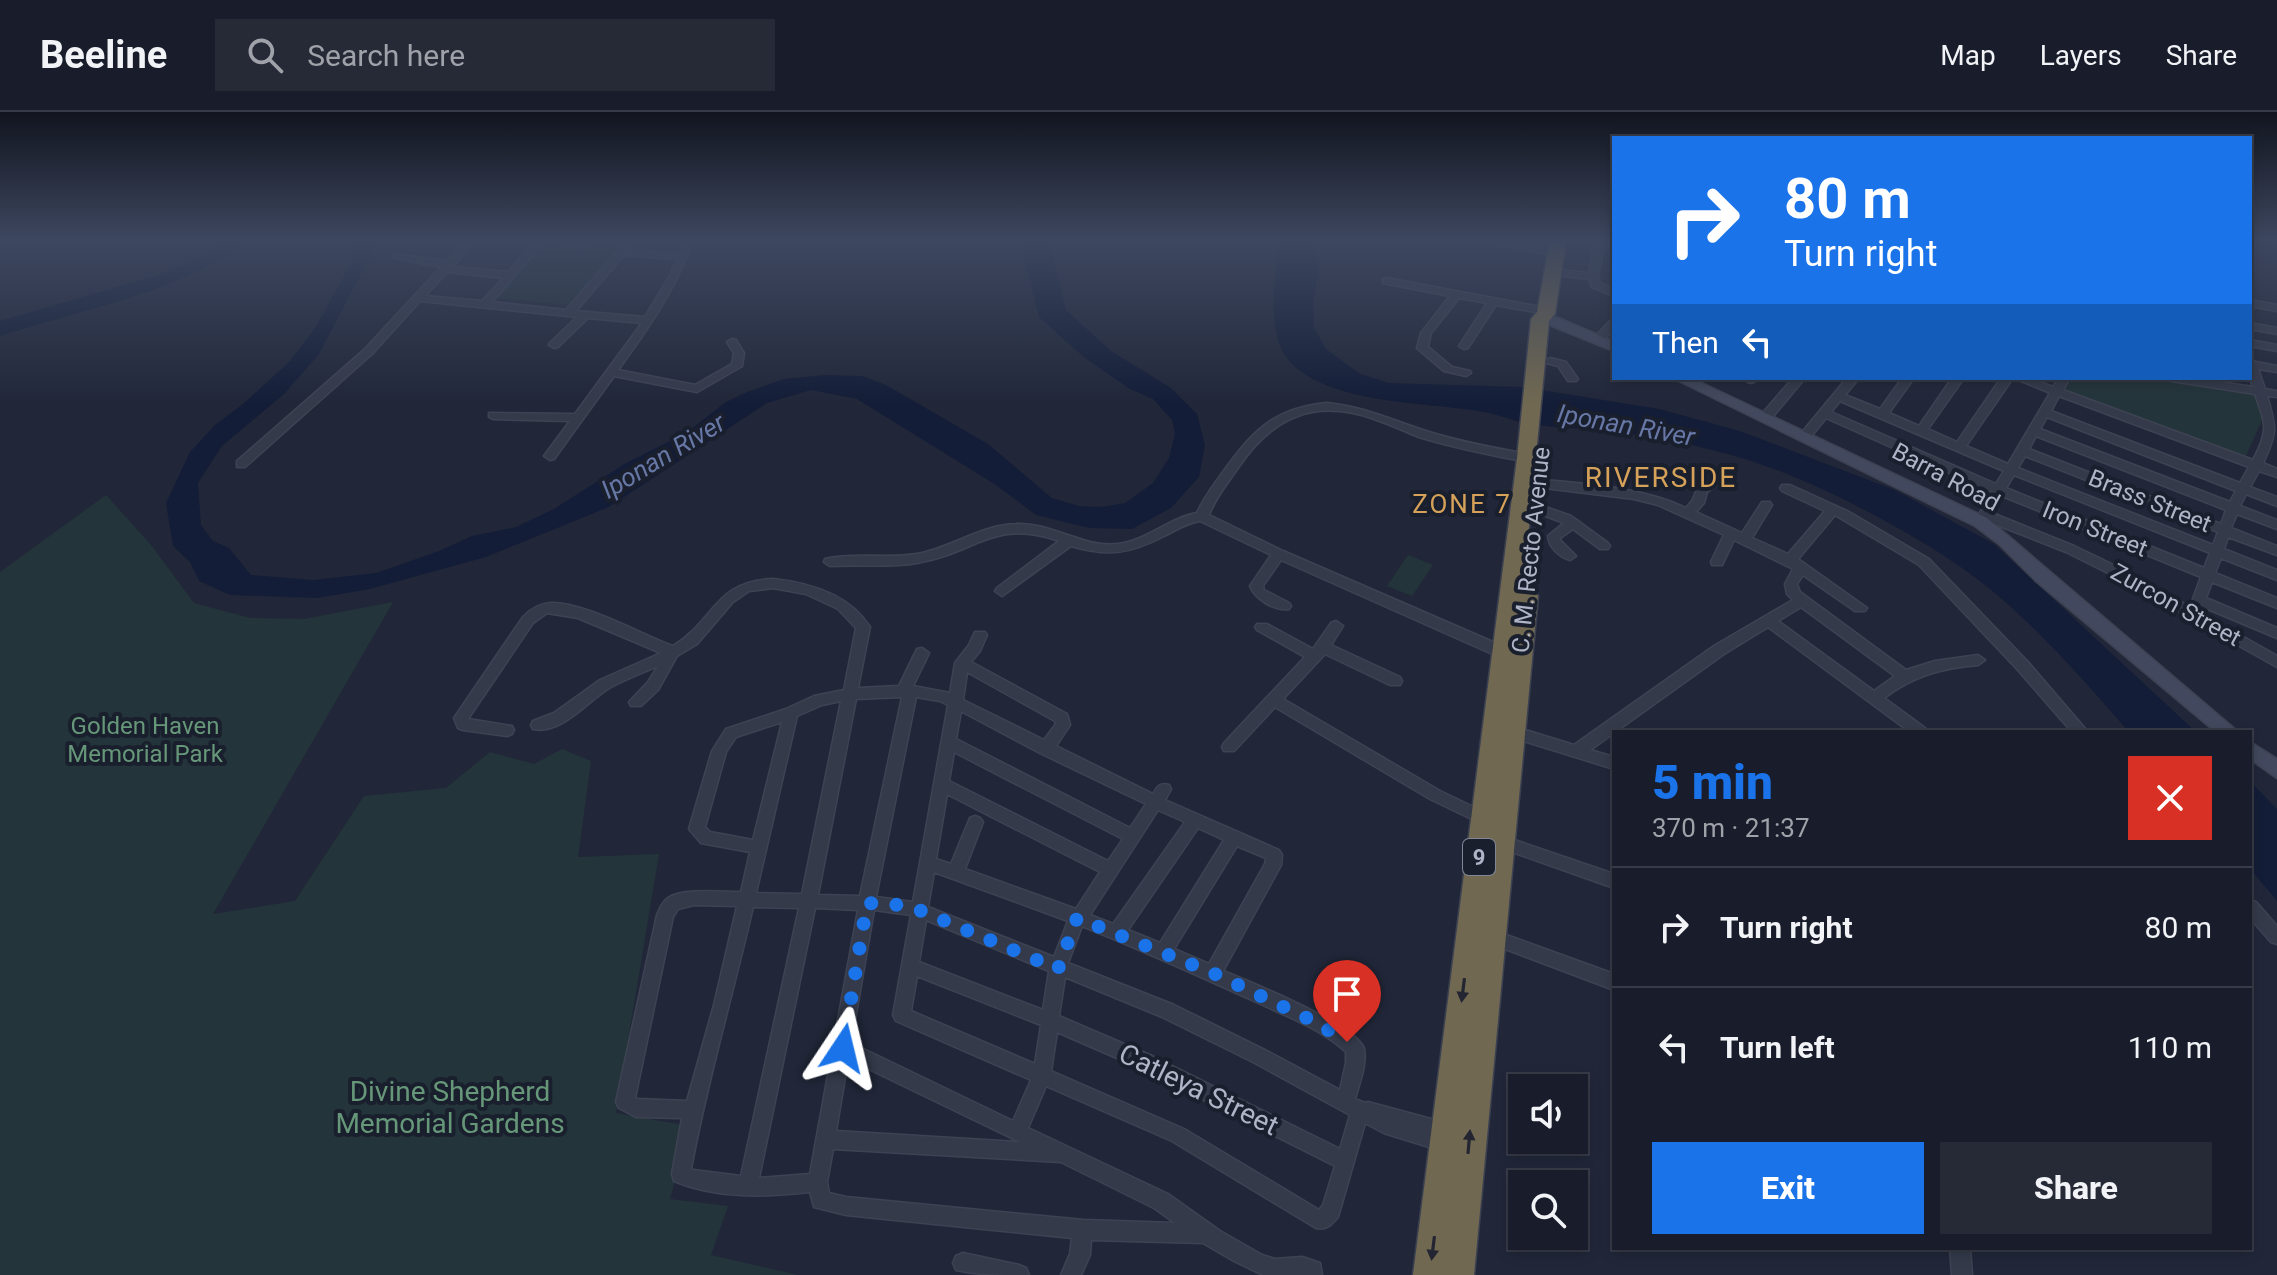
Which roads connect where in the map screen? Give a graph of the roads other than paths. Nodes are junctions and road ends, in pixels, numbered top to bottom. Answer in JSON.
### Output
{"nodes":[{"id":1,"x":421,"y":295,"type":"edge"},
{"id":2,"x":492,"y":295,"type":"edge"},
{"id":3,"x":584,"y":295,"type":"edge"},
{"id":4,"x":663,"y":295,"type":"edge"},
{"id":5,"x":1456,"y":295,"type":"edge"},
{"id":6,"x":1464,"y":295,"type":"edge"},
{"id":7,"x":1549,"y":295,"type":"edge"},
{"id":8,"x":418,"y":298,"type":"junction"},
{"id":9,"x":1493,"y":301,"type":"junction"},
{"id":10,"x":2252,"y":303,"type":"edge"},
{"id":11,"x":485,"y":304,"type":"junction"},
{"id":12,"x":2277,"y":308,"type":"edge"},
{"id":13,"x":569,"y":312,"type":"junction"},
{"id":14,"x":586,"y":314,"type":"junction"},
{"id":15,"x":1546,"y":316,"type":"junction"},
{"id":16,"x":649,"y":321,"type":"junction"},
{"id":17,"x":1612,"y":325,"type":"edge"},
{"id":18,"x":2252,"y":326,"type":"edge"},
{"id":19,"x":2277,"y":331,"type":"edge"},
{"id":20,"x":1598,"y":340,"type":"junction"},
{"id":21,"x":732,"y":342,"type":"dead end"},
{"id":22,"x":2252,"y":343,"type":"edge"},
{"id":23,"x":554,"y":345,"type":"dead end"},
{"id":24,"x":1464,"y":346,"type":"dead end"},
{"id":25,"x":1612,"y":346,"type":"edge"},
{"id":26,"x":2277,"y":348,"type":"edge"},
{"id":27,"x":2252,"y":364,"type":"edge"},
{"id":28,"x":2252,"y":367,"type":"edge"},
{"id":29,"x":2277,"y":369,"type":"edge"},
{"id":30,"x":1545,"y":371,"type":"junction"},
{"id":31,"x":611,"y":372,"type":"junction"},
{"id":32,"x":1466,"y":373,"type":"dead end"},
{"id":33,"x":1572,"y":379,"type":"dead end"},
{"id":34,"x":1684,"y":380,"type":"edge"},
{"id":35,"x":1797,"y":380,"type":"edge"},
{"id":36,"x":1851,"y":380,"type":"edge"},
{"id":37,"x":1907,"y":380,"type":"edge"},
{"id":38,"x":1957,"y":380,"type":"edge"},
{"id":39,"x":2006,"y":380,"type":"edge"},
{"id":40,"x":2026,"y":380,"type":"edge"},
{"id":41,"x":2063,"y":380,"type":"edge"},
{"id":42,"x":2184,"y":380,"type":"edge"},
{"id":43,"x":2056,"y":391,"type":"junction"},
{"id":44,"x":2262,"y":392,"type":"junction"},
{"id":45,"x":2277,"y":394,"type":"edge"},
{"id":46,"x":1839,"y":396,"type":"junction"},
{"id":47,"x":2044,"y":412,"type":"junction"},
{"id":48,"x":1826,"y":414,"type":"junction"},
{"id":49,"x":1882,"y":414,"type":"junction"},
{"id":50,"x":493,"y":415,"type":"dead end"},
{"id":51,"x":1766,"y":417,"type":"junction"},
{"id":52,"x":579,"y":418,"type":"junction"},
{"id":53,"x":2274,"y":422,"type":"edge"},
{"id":54,"x":1921,"y":431,"type":"junction"},
{"id":55,"x":2034,"y":431,"type":"junction"},
{"id":56,"x":1805,"y":436,"type":"junction"},
{"id":57,"x":2273,"y":443,"type":"edge"},
{"id":58,"x":1959,"y":448,"type":"junction"},
{"id":59,"x":2024,"y":451,"type":"junction"},
{"id":60,"x":550,"y":456,"type":"dead end"},
{"id":61,"x":241,"y":464,"type":"dead end"},
{"id":62,"x":2255,"y":465,"type":"junction"},
{"id":63,"x":1533,"y":468,"type":"junction"},
{"id":64,"x":2013,"y":470,"type":"junction"},
{"id":65,"x":2277,"y":473,"type":"edge"},
{"id":66,"x":1711,"y":485,"type":"dead end"},
{"id":67,"x":1786,"y":488,"type":"dead end"},
{"id":68,"x":2244,"y":488,"type":"junction"},
{"id":69,"x":1999,"y":490,"type":"junction"},
{"id":70,"x":2277,"y":502,"type":"edge"},
{"id":71,"x":1766,"y":505,"type":"dead end"},
{"id":72,"x":2233,"y":507,"type":"junction"},
{"id":73,"x":1833,"y":509,"type":"junction"},
{"id":74,"x":1688,"y":513,"type":"junction"},
{"id":75,"x":1202,"y":517,"type":"junction"},
{"id":76,"x":1983,"y":518,"type":"junction"},
{"id":77,"x":1573,"y":523,"type":"junction"},
{"id":78,"x":2277,"y":525,"type":"edge"},
{"id":79,"x":2224,"y":530,"type":"junction"},
{"id":80,"x":1738,"y":537,"type":"junction"},
{"id":81,"x":1067,"y":542,"type":"junction"},
{"id":82,"x":1604,"y":546,"type":"dead end"},
{"id":83,"x":2219,"y":551,"type":"junction"},
{"id":84,"x":2277,"y":551,"type":"edge"},
{"id":85,"x":1279,"y":554,"type":"junction"},
{"id":86,"x":1570,"y":556,"type":"dead end"},
{"id":87,"x":830,"y":562,"type":"dead end"},
{"id":88,"x":1717,"y":562,"type":"dead end"},
{"id":89,"x":1795,"y":564,"type":"junction"},
{"id":90,"x":2209,"y":575,"type":"junction"},
{"id":91,"x":2277,"y":575,"type":"edge"},
{"id":92,"x":1002,"y":591,"type":"dead end"},
{"id":93,"x":1802,"y":601,"type":"junction"},
{"id":94,"x":2201,"y":601,"type":"junction"},
{"id":95,"x":2277,"y":603,"type":"edge"},
{"id":96,"x":1284,"y":606,"type":"dead end"},
{"id":97,"x":1860,"y":608,"type":"dead end"},
{"id":98,"x":2194,"y":614,"type":"junction"},
{"id":99,"x":1767,"y":620,"type":"junction"},
{"id":100,"x":1336,"y":626,"type":"dead end"},
{"id":101,"x":1262,"y":627,"type":"dead end"},
{"id":102,"x":2277,"y":633,"type":"edge"},
{"id":103,"x":980,"y":635,"type":"dead end"},
{"id":104,"x":1319,"y":651,"type":"junction"},
{"id":105,"x":673,"y":652,"type":"junction"},
{"id":106,"x":922,"y":653,"type":"dead end"},
{"id":107,"x":1504,"y":653,"type":"junction"},
{"id":108,"x":1978,"y":660,"type":"dead end"},
{"id":109,"x":2277,"y":662,"type":"edge"},
{"id":110,"x":962,"y":663,"type":"junction"},
{"id":111,"x":1904,"y":676,"type":"junction"},
{"id":112,"x":1395,"y":681,"type":"dead end"},
{"id":113,"x":907,"y":691,"type":"junction"},
{"id":114,"x":849,"y":694,"type":"junction"},
{"id":115,"x":1874,"y":698,"type":"junction"},
{"id":116,"x":954,"y":700,"type":"junction"},
{"id":117,"x":1274,"y":700,"type":"junction"},
{"id":118,"x":636,"y":702,"type":"dead end"},
{"id":119,"x":791,"y":713,"type":"junction"},
{"id":120,"x":538,"y":725,"type":"dead end"},
{"id":121,"x":507,"y":730,"type":"dead end"},
{"id":122,"x":1917,"y":730,"type":"edge"},
{"id":123,"x":2079,"y":730,"type":"edge"},
{"id":124,"x":2227,"y":730,"type":"edge"},
{"id":125,"x":1512,"y":732,"type":"junction"},
{"id":126,"x":950,"y":743,"type":"junction"},
{"id":127,"x":1229,"y":747,"type":"dead end"},
{"id":128,"x":1045,"y":749,"type":"junction"},
{"id":129,"x":1577,"y":751,"type":"junction"},
{"id":130,"x":2252,"y":751,"type":"edge"},
{"id":131,"x":1612,"y":762,"type":"edge"},
{"id":132,"x":2277,"y":770,"type":"edge"},
{"id":133,"x":943,"y":785,"type":"junction"},
{"id":134,"x":1159,"y":796,"type":"junction"},
{"id":135,"x":1483,"y":818,"type":"junction"},
{"id":136,"x":1194,"y":821,"type":"junction"},
{"id":137,"x":975,"y":822,"type":"dead end"},
{"id":138,"x":1131,"y":836,"type":"junction"},
{"id":139,"x":1233,"y":839,"type":"junction"},
{"id":140,"x":1500,"y":841,"type":"junction"},
{"id":141,"x":759,"y":847,"type":"junction"},
{"id":142,"x":928,"y":863,"type":"junction"},
{"id":143,"x":1109,"y":869,"type":"junction"},
{"id":144,"x":956,"y":872,"type":"junction"},
{"id":145,"x":1612,"y":880,"type":"edge"},
{"id":146,"x":745,"y":900,"type":"junction"},
{"id":147,"x":808,"y":901,"type":"junction"},
{"id":148,"x":867,"y":903,"type":"junction"},
{"id":149,"x":2252,"y":909,"type":"edge"},
{"id":150,"x":919,"y":910,"type":"junction"},
{"id":151,"x":1077,"y":918,"type":"junction"},
{"id":152,"x":1116,"y":933,"type":"junction"},
{"id":153,"x":1481,"y":933,"type":"junction"},
{"id":154,"x":2277,"y":937,"type":"edge"},
{"id":155,"x":1163,"y":952,"type":"junction"},
{"id":156,"x":910,"y":966,"type":"junction"},
{"id":157,"x":1058,"y":969,"type":"junction"},
{"id":158,"x":1213,"y":973,"type":"junction"},
{"id":159,"x":1612,"y":981,"type":"edge"},
{"id":160,"x":1052,"y":1021,"type":"junction"},
{"id":161,"x":843,"y":1048,"type":"junction"},
{"id":162,"x":1042,"y":1075,"type":"junction"},
{"id":163,"x":1353,"y":1106,"type":"junction"},
{"id":164,"x":693,"y":1110,"type":"junction"},
{"id":165,"x":1018,"y":1131,"type":"junction"},
{"id":166,"x":1446,"y":1137,"type":"junction"},
{"id":167,"x":828,"y":1140,"type":"junction"},
{"id":168,"x":1068,"y":1155,"type":"junction"},
{"id":169,"x":1345,"y":1161,"type":"junction"},
{"id":170,"x":818,"y":1182,"type":"junction"},
{"id":171,"x":748,"y":1185,"type":"junction"},
{"id":172,"x":1083,"y":1230,"type":"junction"},
{"id":173,"x":1204,"y":1233,"type":"junction"},
{"id":174,"x":1960,"y":1250,"type":"edge"},
{"id":175,"x":963,"y":1263,"type":"dead end"},
{"id":176,"x":1019,"y":1275,"type":"edge"},
{"id":177,"x":1071,"y":1275,"type":"edge"},
{"id":178,"x":1312,"y":1275,"type":"edge"},
{"id":179,"x":1430,"y":1275,"type":"edge"},
{"id":180,"x":1457,"y":1275,"type":"edge"},
{"id":181,"x":1962,"y":1275,"type":"edge"}],
"edges":[{"from":1,"to":8,"type":"street"},
{"from":2,"to":11,"type":"street"},
{"from":3,"to":13,"type":"street"},
{"from":4,"to":16,"type":"street"},
{"from":5,"to":32,"type":"street"},
{"from":6,"to":9,"type":"street"},
{"from":7,"to":15,"type":"highway","number":"9"},
{"from":8,"to":11,"type":"street"},
{"from":8,"to":61,"type":"street"},
{"from":9,"to":15,"type":"street"},
{"from":9,"to":24,"type":"street"},
{"from":10,"to":12,"type":"street"},
{"from":11,"to":13,"type":"street"},
{"from":13,"to":14,"type":"street"},
{"from":14,"to":16,"type":"street"},
{"from":14,"to":23,"type":"street"},
{"from":15,"to":20,"type":"street"},
{"from":15,"to":30,"type":"highway","name":"C. M. Recto Avenue","number":"9"},
{"from":16,"to":31,"type":"street"},
{"from":17,"to":20,"type":"street"},
{"from":18,"to":19,"type":"street"},
{"from":20,"to":25,"type":"street"},
{"from":21,"to":31,"type":"street"},
{"from":22,"to":26,"type":"street"},
{"from":27,"to":29,"type":"street"},
{"from":28,"to":44,"type":"street"},
{"from":30,"to":33,"type":"street"},
{"from":30,"to":63,"type":"highway","name":"C. M. Recto Avenue","number":"9"},
{"from":31,"to":52,"type":"street"},
{"from":34,"to":51,"type":"street","name":"Barra Road"},
{"from":35,"to":51,"type":"street"},
{"from":36,"to":46,"type":"street"},
{"from":37,"to":49,"type":"street"},
{"from":38,"to":54,"type":"street"},
{"from":39,"to":58,"type":"street"},
{"from":40,"to":43,"type":"street"},
{"from":41,"to":43,"type":"street"},
{"from":42,"to":44,"type":"street"},
{"from":43,"to":47,"type":"street"},
{"from":43,"to":62,"type":"street"},
{"from":44,"to":45,"type":"street"},
{"from":44,"to":53,"type":"street"},
{"from":46,"to":48,"type":"street"},
{"from":46,"to":49,"type":"street"},
{"from":47,"to":55,"type":"street"},
{"from":47,"to":68,"type":"street"},
{"from":48,"to":56,"type":"street"},
{"from":48,"to":69,"type":"street","name":"Iron Street"},
{"from":49,"to":54,"type":"street"},
{"from":50,"to":52,"type":"street"},
{"from":51,"to":56,"type":"street","name":"Barra Road"},
{"from":52,"to":60,"type":"street"},
{"from":53,"to":57,"type":"street"},
{"from":54,"to":58,"type":"street"},
{"from":55,"to":59,"type":"street"},
{"from":55,"to":72,"type":"street"},
{"from":56,"to":76,"type":"street","name":"Barra Road"},
{"from":57,"to":62,"type":"street"},
{"from":58,"to":64,"type":"street"},
{"from":59,"to":64,"type":"street"},
{"from":59,"to":79,"type":"street","name":"Brass Street"},
{"from":62,"to":65,"type":"street"},
{"from":62,"to":68,"type":"street"},
{"from":63,"to":74,"type":"street"},
{"from":63,"to":75,"type":"street"},
{"from":63,"to":77,"type":"street"},
{"from":63,"to":107,"type":"highway","name":"C. M. Recto Avenue","number":"9"},
{"from":63,"to":125,"type":"highway","name":"C. M. Recto Avenue","number":"9"},
{"from":64,"to":69,"type":"street"},
{"from":64,"to":83,"type":"street"},
{"from":66,"to":74,"type":"street"},
{"from":67,"to":73,"type":"street"},
{"from":68,"to":70,"type":"street"},
{"from":68,"to":72,"type":"street"},
{"from":69,"to":76,"type":"street"},
{"from":69,"to":90,"type":"street","name":"Iron Street"},
{"from":71,"to":80,"type":"street"},
{"from":72,"to":78,"type":"street"},
{"from":72,"to":79,"type":"street"},
{"from":73,"to":89,"type":"street"},
{"from":73,"to":123,"type":"street"},
{"from":74,"to":80,"type":"street"},
{"from":75,"to":81,"type":"street"},
{"from":75,"to":85,"type":"street"},
{"from":76,"to":98,"type":"street","name":"Zurcon Street"},
{"from":76,"to":124,"type":"street","name":"Barra Road"},
{"from":77,"to":82,"type":"street"},
{"from":77,"to":86,"type":"street"},
{"from":79,"to":83,"type":"street"},
{"from":79,"to":84,"type":"street","name":"Brass Street"},
{"from":80,"to":88,"type":"street"},
{"from":80,"to":89,"type":"street"},
{"from":81,"to":87,"type":"street"},
{"from":81,"to":92,"type":"street"},
{"from":83,"to":90,"type":"street"},
{"from":83,"to":91,"type":"street"},
{"from":85,"to":96,"type":"street"},
{"from":85,"to":107,"type":"street"},
{"from":89,"to":93,"type":"street"},
{"from":89,"to":97,"type":"street"},
{"from":90,"to":94,"type":"street"},
{"from":90,"to":95,"type":"street","name":"Iron Street"},
{"from":93,"to":99,"type":"street"},
{"from":93,"to":111,"type":"street"},
{"from":94,"to":98,"type":"street"},
{"from":94,"to":102,"type":"street"},
{"from":98,"to":109,"type":"street","name":"Zurcon Street"},
{"from":99,"to":115,"type":"street"},
{"from":99,"to":129,"type":"street"},
{"from":100,"to":104,"type":"street"},
{"from":101,"to":104,"type":"street"},
{"from":103,"to":110,"type":"street"},
{"from":104,"to":112,"type":"street"},
{"from":104,"to":117,"type":"street"},
{"from":105,"to":114,"type":"street"},
{"from":105,"to":118,"type":"street"},
{"from":105,"to":120,"type":"street"},
{"from":105,"to":121,"type":"street"},
{"from":106,"to":113,"type":"street"},
{"from":107,"to":135,"type":"highway","name":"C. M. Recto Avenue","number":"9"},
{"from":108,"to":111,"type":"street"},
{"from":110,"to":116,"type":"street"},
{"from":110,"to":128,"type":"street"},
{"from":111,"to":115,"type":"street"},
{"from":113,"to":114,"type":"street"},
{"from":113,"to":116,"type":"street"},
{"from":113,"to":148,"type":"street"},
{"from":114,"to":119,"type":"street"},
{"from":114,"to":147,"type":"street"},
{"from":115,"to":122,"type":"street"},
{"from":116,"to":126,"type":"street"},
{"from":116,"to":128,"type":"street"},
{"from":117,"to":127,"type":"street"},
{"from":117,"to":135,"type":"street"},
{"from":119,"to":141,"type":"street"},
{"from":119,"to":141,"type":"street"},
{"from":125,"to":129,"type":"street"},
{"from":125,"to":140,"type":"highway","name":"C. M. Recto Avenue","number":"9"},
{"from":126,"to":133,"type":"street"},
{"from":126,"to":138,"type":"street"},
{"from":128,"to":134,"type":"street"},
{"from":129,"to":131,"type":"street"},
{"from":130,"to":132,"type":"street"},
{"from":133,"to":142,"type":"street"},
{"from":133,"to":143,"type":"street"},
{"from":134,"to":136,"type":"street"},
{"from":134,"to":138,"type":"street"},
{"from":135,"to":153,"type":"highway","name":"C. M. Recto Avenue","number":"9"},
{"from":136,"to":139,"type":"street"},
{"from":136,"to":152,"type":"street"},
{"from":137,"to":144,"type":"street"},
{"from":138,"to":143,"type":"street"},
{"from":139,"to":155,"type":"street"},
{"from":139,"to":158,"type":"street"},
{"from":140,"to":145,"type":"street"},
{"from":140,"to":153,"type":"highway","name":"C. M. Recto Avenue","number":"9"},
{"from":141,"to":146,"type":"street"},
{"from":142,"to":144,"type":"street"},
{"from":142,"to":150,"type":"street"},
{"from":143,"to":151,"type":"street"},
{"from":144,"to":151,"type":"street"},
{"from":146,"to":147,"type":"street"},
{"from":146,"to":164,"type":"street"},
{"from":146,"to":164,"type":"street"},
{"from":147,"to":148,"type":"street"},
{"from":147,"to":171,"type":"street"},
{"from":148,"to":150,"type":"street"},
{"from":148,"to":161,"type":"street"},
{"from":149,"to":154,"type":"street"},
{"from":150,"to":156,"type":"street"},
{"from":150,"to":157,"type":"street"},
{"from":151,"to":152,"type":"street"},
{"from":151,"to":157,"type":"street"},
{"from":152,"to":155,"type":"street"},
{"from":153,"to":159,"type":"street"},
{"from":153,"to":166,"type":"highway","name":"C. M. Recto Avenue","number":"9","one_way":true},
{"from":180,"to":153,"type":"highway","name":"C. M. Recto Avenue","number":"9","one_way":true},
{"from":155,"to":158,"type":"street"},
{"from":156,"to":160,"type":"street","name":"Catleya Street"},
{"from":156,"to":162,"type":"street"},
{"from":157,"to":160,"type":"street"},
{"from":157,"to":163,"type":"street"},
{"from":158,"to":163,"type":"street"},
{"from":160,"to":162,"type":"street"},
{"from":160,"to":169,"type":"street","name":"Catleya Street"},
{"from":161,"to":165,"type":"street"},
{"from":161,"to":167,"type":"street"},
{"from":162,"to":165,"type":"street"},
{"from":162,"to":169,"type":"street"},
{"from":163,"to":166,"type":"street"},
{"from":163,"to":169,"type":"street"},
{"from":164,"to":171,"type":"street"},
{"from":165,"to":168,"type":"street"},
{"from":166,"to":179,"type":"highway","name":"C. M. Recto Avenue","number":"9","one_way":true},
{"from":167,"to":168,"type":"street"},
{"from":167,"to":170,"type":"street"},
{"from":168,"to":173,"type":"street"},
{"from":170,"to":171,"type":"street"},
{"from":170,"to":172,"type":"street"},
{"from":172,"to":173,"type":"street"},
{"from":172,"to":177,"type":"street"},
{"from":173,"to":178,"type":"street"},
{"from":174,"to":181,"type":"street"},
{"from":175,"to":176,"type":"street"}]}
